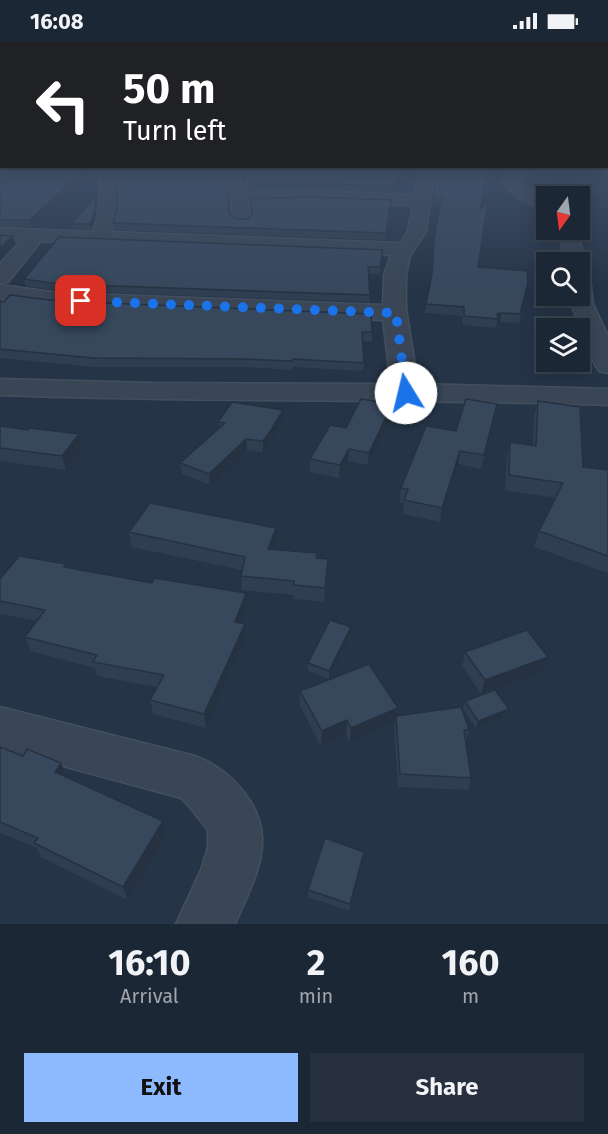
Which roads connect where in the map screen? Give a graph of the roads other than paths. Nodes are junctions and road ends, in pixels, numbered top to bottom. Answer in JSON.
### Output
{"nodes":[{"id":1,"x":108,"y":208,"type":"edge"},
{"id":2,"x":241,"y":208,"type":"edge"},
{"id":3,"x":419,"y":208,"type":"edge"},
{"id":4,"x":0,"y":234,"type":"edge"},
{"id":5,"x":36,"y":236,"type":"junction"},
{"id":6,"x":100,"y":238,"type":"junction"},
{"id":7,"x":243,"y":243,"type":"junction"},
{"id":8,"x":403,"y":249,"type":"junction"},
{"id":9,"x":0,"y":277,"type":"edge"},
{"id":10,"x":0,"y":292,"type":"edge"},
{"id":11,"x":583,"y":306,"type":"edge"},
{"id":12,"x":396,"y":313,"type":"junction"},
{"id":13,"x":608,"y":365,"type":"edge"},
{"id":14,"x":0,"y":387,"type":"edge"},
{"id":15,"x":406,"y":393,"type":"junction"},
{"id":16,"x":608,"y":397,"type":"edge"},
{"id":17,"x":0,"y":728,"type":"edge"},
{"id":18,"x":205,"y":924,"type":"edge"}],
"edges":[{"from":1,"to":6,"type":"street"},
{"from":2,"to":7,"type":"street"},
{"from":3,"to":8,"type":"street"},
{"from":4,"to":5,"type":"street"},
{"from":5,"to":6,"type":"street"},
{"from":5,"to":9,"type":"street"},
{"from":6,"to":7,"type":"street"},
{"from":7,"to":8,"type":"street"},
{"from":8,"to":12,"type":"street"},
{"from":10,"to":12,"type":"street"},
{"from":11,"to":13,"type":"street"},
{"from":12,"to":15,"type":"street"},
{"from":14,"to":15,"type":"street"},
{"from":15,"to":16,"type":"street"},
{"from":17,"to":18,"type":"street"}]}
